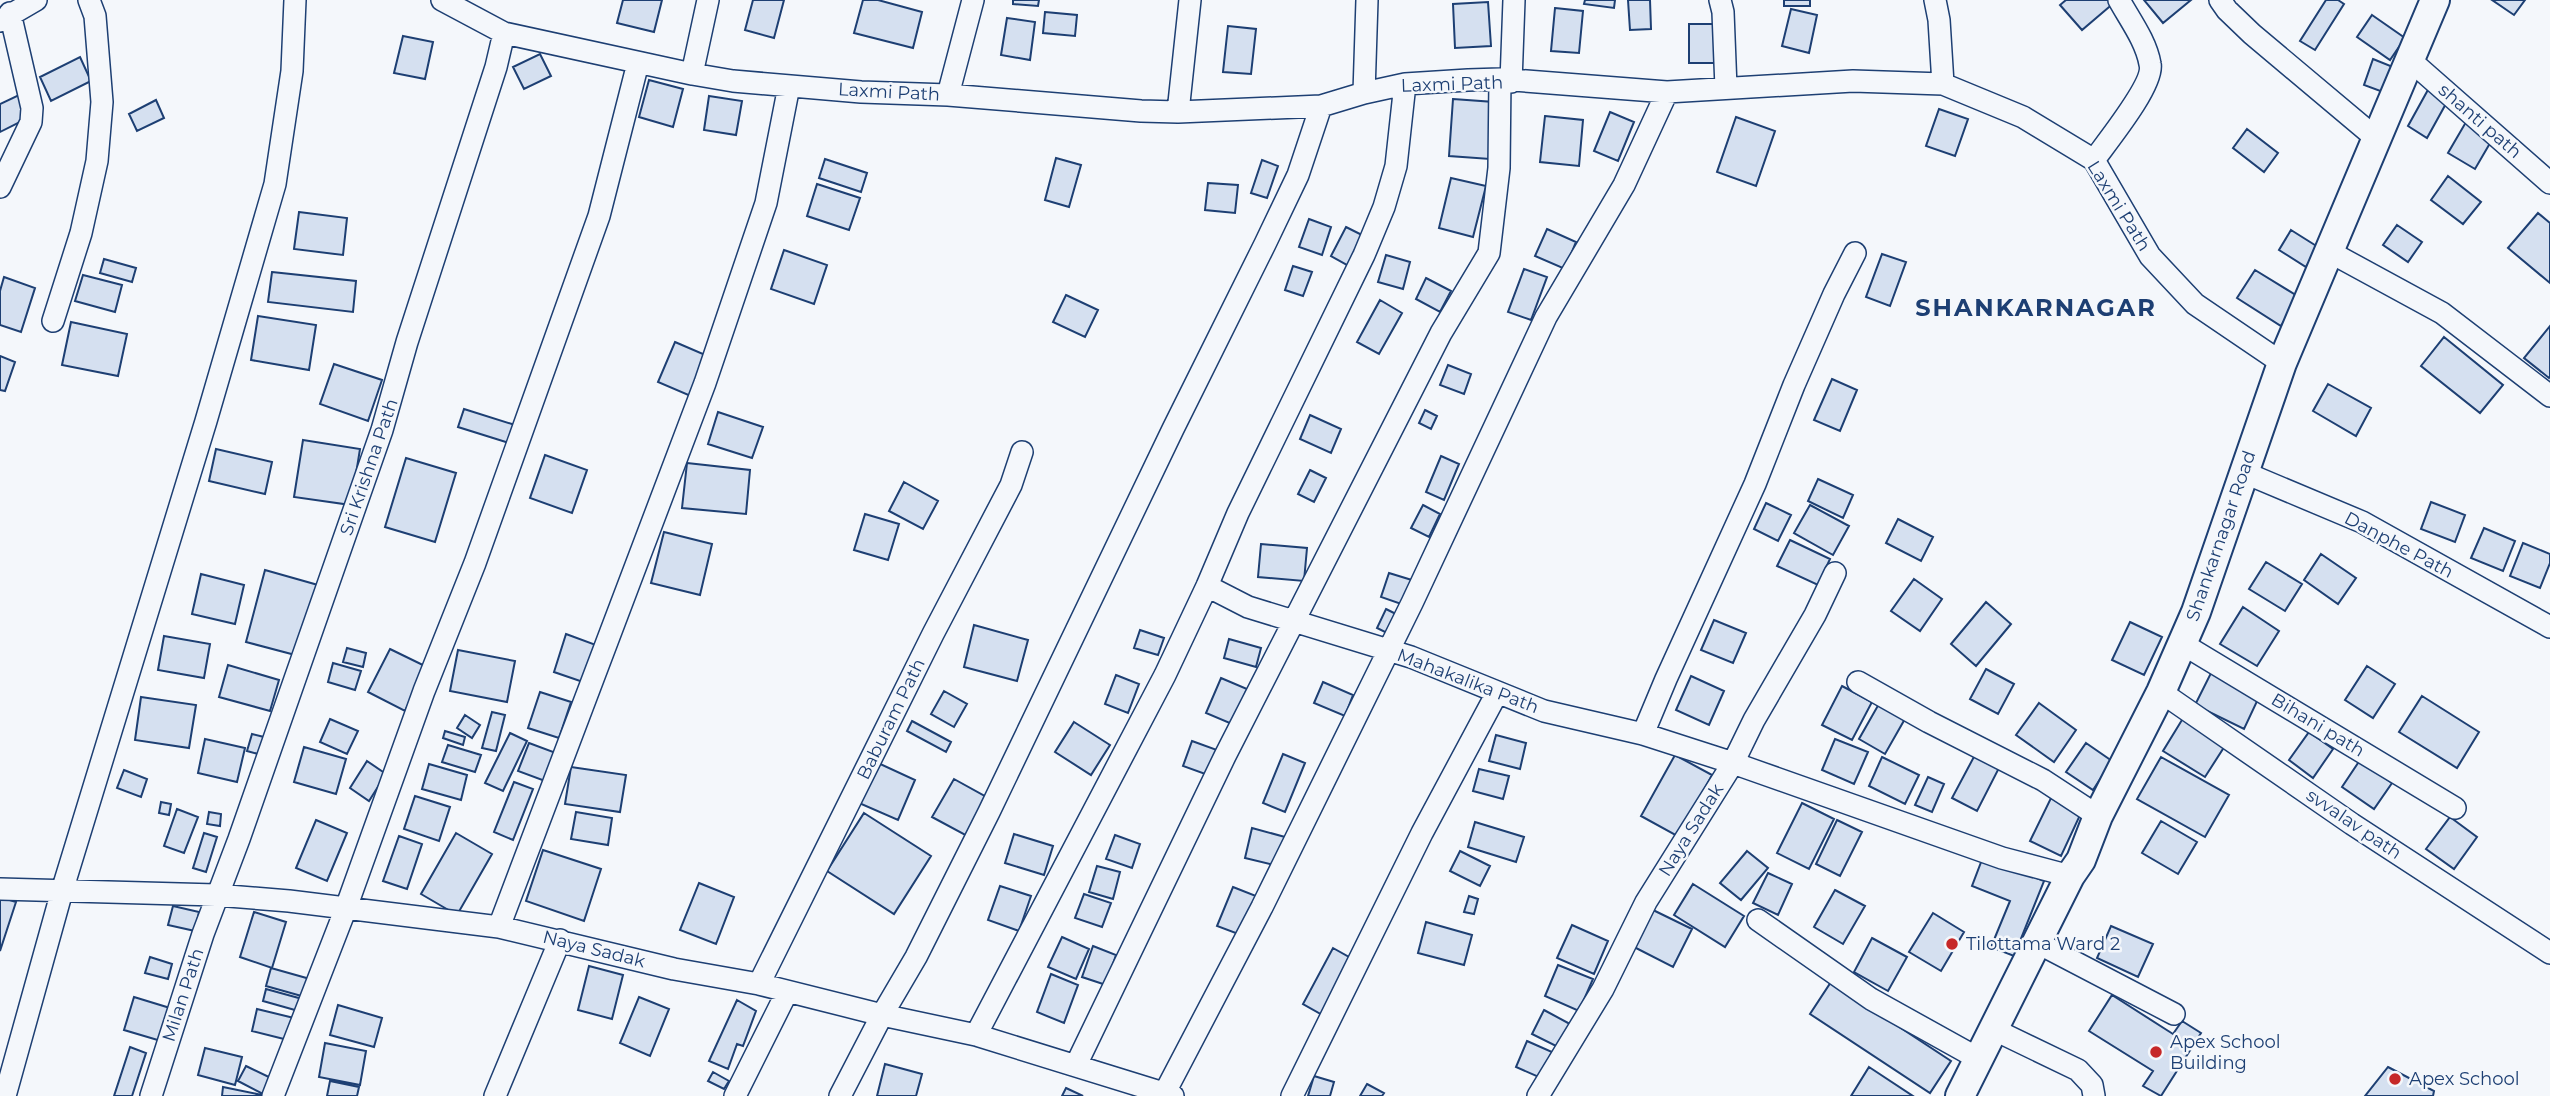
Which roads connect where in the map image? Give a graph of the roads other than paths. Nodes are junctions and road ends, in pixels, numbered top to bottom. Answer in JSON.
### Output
{"nodes":[{"id":1,"x":36,"y":0,"type":"edge"},
{"id":2,"x":89,"y":0,"type":"edge"},
{"id":3,"x":295,"y":0,"type":"edge"},
{"id":4,"x":442,"y":0,"type":"edge"},
{"id":5,"x":708,"y":0,"type":"edge"},
{"id":6,"x":973,"y":0,"type":"edge"},
{"id":7,"x":1190,"y":0,"type":"edge"},
{"id":8,"x":1367,"y":0,"type":"edge"},
{"id":9,"x":1514,"y":0,"type":"edge"},
{"id":10,"x":1720,"y":0,"type":"edge"},
{"id":11,"x":1936,"y":0,"type":"edge"},
{"id":12,"x":2119,"y":0,"type":"edge"},
{"id":13,"x":2220,"y":0,"type":"edge"},
{"id":14,"x":2435,"y":0,"type":"edge"},
{"id":15,"x":5,"y":17,"type":"edge"},
{"id":16,"x":504,"y":33,"type":"junction"},
{"id":17,"x":2410,"y":60,"type":"junction"},
{"id":18,"x":638,"y":63,"type":"junction"},
{"id":19,"x":692,"y":74,"type":"junction"},
{"id":20,"x":1505,"y":80,"type":"junction"},
{"id":21,"x":1405,"y":84,"type":"junction"},
{"id":22,"x":1943,"y":84,"type":"junction"},
{"id":23,"x":789,"y":86,"type":"junction"},
{"id":24,"x":1726,"y":88,"type":"junction"},
{"id":25,"x":1667,"y":92,"type":"junction"},
{"id":26,"x":1364,"y":93,"type":"junction"},
{"id":27,"x":948,"y":95,"type":"junction"},
{"id":28,"x":1321,"y":106,"type":"junction"},
{"id":29,"x":1178,"y":112,"type":"junction"},
{"id":30,"x":2377,"y":139,"type":"junction"},
{"id":31,"x":2094,"y":160,"type":"junction"},
{"id":32,"x":2550,"y":183,"type":"edge"},
{"id":33,"x":0,"y":187,"type":"edge"},
{"id":34,"x":2328,"y":251,"type":"junction"},
{"id":35,"x":1856,"y":253,"type":"dead end"},
{"id":36,"x":52,"y":321,"type":"dead end"},
{"id":37,"x":2282,"y":363,"type":"junction"},
{"id":38,"x":2550,"y":396,"type":"edge"},
{"id":39,"x":1022,"y":452,"type":"dead end"},
{"id":40,"x":2243,"y":472,"type":"junction"},
{"id":41,"x":1835,"y":573,"type":"dead end"},
{"id":42,"x":1208,"y":586,"type":"junction"},
{"id":43,"x":1296,"y":621,"type":"junction"},
{"id":44,"x":2550,"y":627,"type":"edge"},
{"id":45,"x":2180,"y":643,"type":"junction"},
{"id":46,"x":1388,"y":651,"type":"junction"},
{"id":47,"x":1858,"y":682,"type":"dead end"},
{"id":48,"x":2161,"y":692,"type":"junction"},
{"id":49,"x":1497,"y":693,"type":"junction"},
{"id":50,"x":1643,"y":734,"type":"junction"},
{"id":51,"x":1733,"y":763,"type":"junction"},
{"id":52,"x":2455,"y":808,"type":"dead end"},
{"id":53,"x":2098,"y":816,"type":"junction"},
{"id":54,"x":2070,"y":876,"type":"junction"},
{"id":55,"x":0,"y":889,"type":"edge"},
{"id":56,"x":62,"y":891,"type":"junction"},
{"id":57,"x":216,"y":895,"type":"junction"},
{"id":58,"x":346,"y":908,"type":"junction"},
{"id":59,"x":1758,"y":920,"type":"dead end"},
{"id":60,"x":499,"y":927,"type":"junction"},
{"id":61,"x":560,"y":940,"type":"junction"},
{"id":62,"x":2038,"y":943,"type":"junction"},
{"id":63,"x":2550,"y":953,"type":"edge"},
{"id":64,"x":759,"y":984,"type":"junction"},
{"id":65,"x":787,"y":992,"type":"junction"},
{"id":66,"x":2174,"y":1014,"type":"dead end"},
{"id":67,"x":882,"y":1015,"type":"junction"},
{"id":68,"x":1994,"y":1030,"type":"junction"},
{"id":69,"x":976,"y":1035,"type":"junction"},
{"id":70,"x":1979,"y":1059,"type":"junction"},
{"id":71,"x":1076,"y":1065,"type":"junction"},
{"id":72,"x":1167,"y":1095,"type":"edge"},
{"id":73,"x":5,"y":1096,"type":"edge"},
{"id":74,"x":151,"y":1096,"type":"edge"},
{"id":75,"x":273,"y":1096,"type":"edge"},
{"id":76,"x":495,"y":1096,"type":"edge"},
{"id":77,"x":735,"y":1096,"type":"edge"},
{"id":78,"x":840,"y":1096,"type":"edge"},
{"id":79,"x":1292,"y":1096,"type":"edge"},
{"id":80,"x":1538,"y":1096,"type":"edge"},
{"id":81,"x":1960,"y":1096,"type":"edge"},
{"id":82,"x":2094,"y":1096,"type":"edge"}],
"edges":[{"from":1,"to":15,"type":"street"},
{"from":2,"to":36,"type":"street"},
{"from":3,"to":56,"type":"street"},
{"from":4,"to":16,"type":"street","name":"Laxmi Path"},
{"from":5,"to":19,"type":"street"},
{"from":6,"to":27,"type":"street"},
{"from":7,"to":29,"type":"street"},
{"from":8,"to":26,"type":"street"},
{"from":9,"to":20,"type":"street"},
{"from":10,"to":24,"type":"street"},
{"from":11,"to":22,"type":"street"},
{"from":12,"to":31,"type":"street"},
{"from":13,"to":30,"type":"street"},
{"from":14,"to":17,"type":"street","name":"Shankarnagar Road"},
{"from":15,"to":33,"type":"street"},
{"from":16,"to":18,"type":"street","name":"Laxmi Path"},
{"from":16,"to":57,"type":"street","name":"Sri Krishna Path"},
{"from":17,"to":30,"type":"street","name":"Shankarnagar Road"},
{"from":17,"to":32,"type":"street","name":"shanti path"},
{"from":18,"to":19,"type":"street","name":"Laxmi Path"},
{"from":18,"to":58,"type":"street"},
{"from":19,"to":23,"type":"street","name":"Laxmi Path"},
{"from":20,"to":21,"type":"street","name":"Laxmi Path"},
{"from":20,"to":25,"type":"street","name":"Laxmi Path"},
{"from":20,"to":43,"type":"street"},
{"from":21,"to":26,"type":"street","name":"Laxmi Path"},
{"from":21,"to":42,"type":"street"},
{"from":22,"to":24,"type":"street","name":"Laxmi Path"},
{"from":22,"to":31,"type":"street","name":"Laxmi Path"},
{"from":23,"to":27,"type":"street","name":"Laxmi Path"},
{"from":23,"to":60,"type":"street"},
{"from":24,"to":25,"type":"street","name":"Laxmi Path"},
{"from":25,"to":46,"type":"street"},
{"from":26,"to":28,"type":"street","name":"Laxmi Path"},
{"from":27,"to":29,"type":"street","name":"Laxmi Path"},
{"from":28,"to":29,"type":"street","name":"Laxmi Path"},
{"from":28,"to":67,"type":"street"},
{"from":30,"to":34,"type":"street","name":"Shankarnagar Road"},
{"from":31,"to":37,"type":"street","name":"Laxmi Path"},
{"from":34,"to":37,"type":"street","name":"Shankarnagar Road"},
{"from":34,"to":38,"type":"street"},
{"from":35,"to":50,"type":"street"},
{"from":37,"to":40,"type":"street","name":"Shankarnagar Road"},
{"from":39,"to":64,"type":"street","name":"Baburam Path"},
{"from":40,"to":44,"type":"street","name":"Danphe Path"},
{"from":40,"to":45,"type":"street","name":"Shankarnagar Road"},
{"from":41,"to":51,"type":"street","name":"Naya Sadak"},
{"from":42,"to":43,"type":"street","name":"Mahakalika Path"},
{"from":42,"to":69,"type":"street"},
{"from":43,"to":46,"type":"street","name":"Mahakalika Path"},
{"from":43,"to":71,"type":"street"},
{"from":45,"to":48,"type":"street","name":"Shankarnagar Road"},
{"from":45,"to":52,"type":"street","name":"Bihani path"},
{"from":46,"to":49,"type":"street","name":"Mahakalika Path"},
{"from":46,"to":72,"type":"street"},
{"from":47,"to":53,"type":"street"},
{"from":48,"to":53,"type":"street","name":"Shankarnagar Road"},
{"from":48,"to":63,"type":"street","name":"svvalav path"},
{"from":49,"to":50,"type":"street","name":"Mahakalika Path"},
{"from":49,"to":79,"type":"street"},
{"from":50,"to":51,"type":"street","name":"Mahakalika Path"},
{"from":51,"to":54,"type":"street"},
{"from":51,"to":80,"type":"street","name":"Naya Sadak"},
{"from":53,"to":54,"type":"street","name":"Shankarnagar Road"},
{"from":54,"to":62,"type":"street","name":"Shankarnagar Road"},
{"from":55,"to":56,"type":"street","name":"Naya Sadak"},
{"from":56,"to":57,"type":"street","name":"Naya Sadak"},
{"from":56,"to":73,"type":"street"},
{"from":57,"to":58,"type":"street","name":"Naya Sadak"},
{"from":57,"to":74,"type":"street","name":"Milan Path"},
{"from":58,"to":60,"type":"street","name":"Naya Sadak"},
{"from":58,"to":75,"type":"street"},
{"from":59,"to":70,"type":"street"},
{"from":60,"to":61,"type":"street","name":"Naya Sadak"},
{"from":61,"to":64,"type":"street","name":"Naya Sadak"},
{"from":61,"to":76,"type":"street"},
{"from":62,"to":66,"type":"street"},
{"from":62,"to":68,"type":"street","name":"Shankarnagar Road"},
{"from":64,"to":65,"type":"street","name":"Naya Sadak"},
{"from":65,"to":67,"type":"street","name":"Naya Sadak"},
{"from":65,"to":77,"type":"street"},
{"from":67,"to":69,"type":"street","name":"Naya Sadak"},
{"from":67,"to":78,"type":"street"},
{"from":68,"to":70,"type":"street","name":"Shankarnagar Road"},
{"from":68,"to":82,"type":"street"},
{"from":69,"to":71,"type":"street","name":"Naya Sadak"},
{"from":70,"to":81,"type":"street","name":"Shankarnagar Road"},
{"from":71,"to":72,"type":"street","name":"Naya Sadak"}]}
